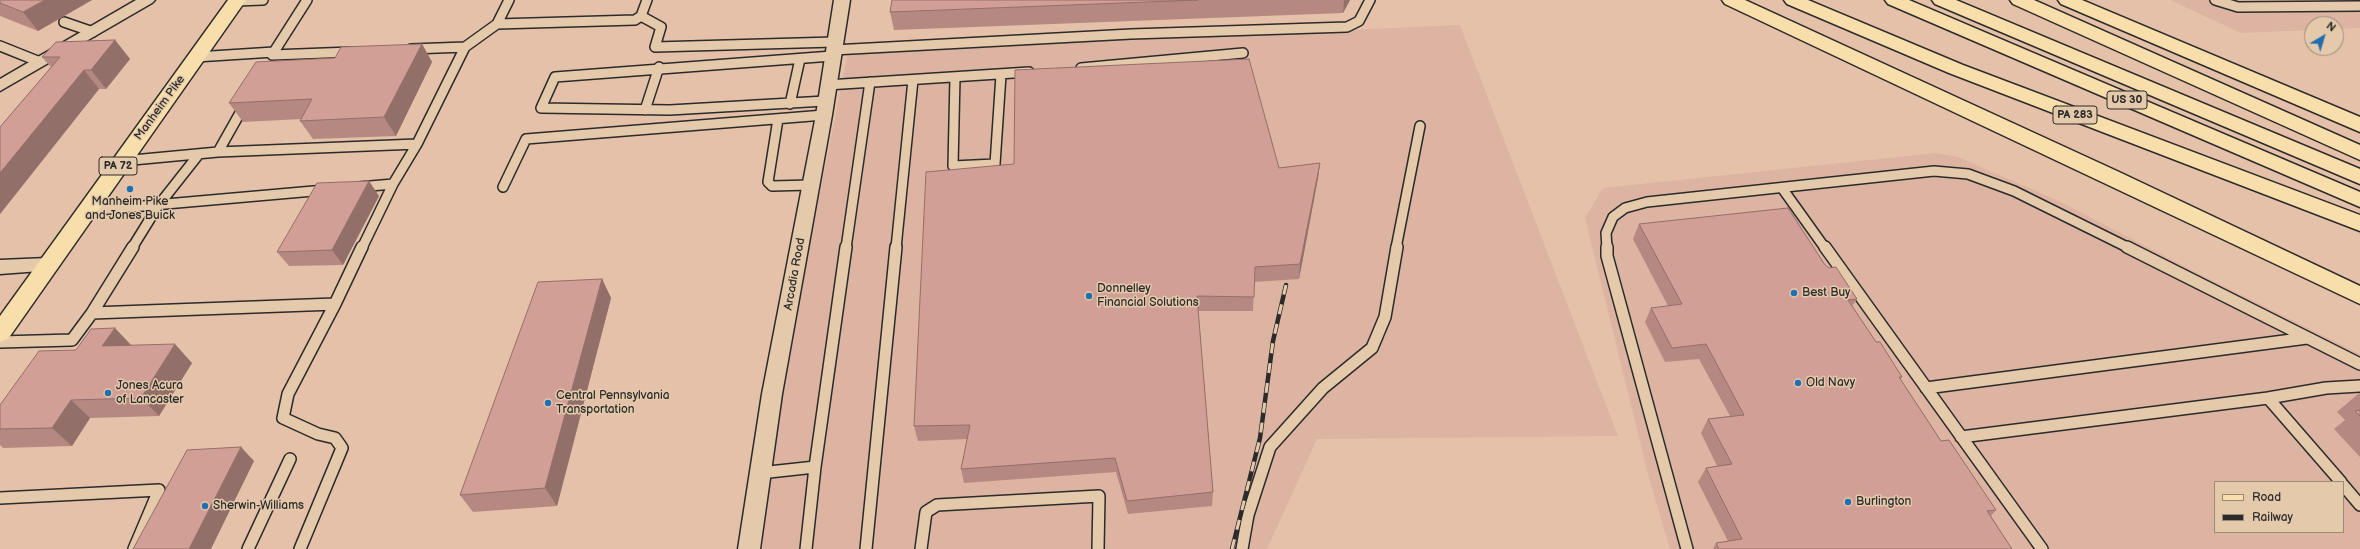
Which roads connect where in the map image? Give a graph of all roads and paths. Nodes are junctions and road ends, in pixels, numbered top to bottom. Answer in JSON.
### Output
{"nodes":[{"id":1,"x":236,"y":0,"type":"edge"},
{"id":2,"x":263,"y":0,"type":"edge"},
{"id":3,"x":307,"y":0,"type":"edge"},
{"id":4,"x":509,"y":0,"type":"edge"},
{"id":5,"x":648,"y":0,"type":"edge"},
{"id":6,"x":842,"y":0,"type":"edge"},
{"id":7,"x":1370,"y":0,"type":"edge"},
{"id":8,"x":1731,"y":0,"type":"edge"},
{"id":9,"x":1748,"y":0,"type":"edge"},
{"id":10,"x":1793,"y":0,"type":"edge"},
{"id":11,"x":1894,"y":0,"type":"edge"},
{"id":12,"x":1941,"y":0,"type":"edge"},
{"id":13,"x":2019,"y":0,"type":"edge"},
{"id":14,"x":2067,"y":0,"type":"edge"},
{"id":15,"x":2216,"y":0,"type":"edge"},
{"id":16,"x":140,"y":1,"type":"edge"},
{"id":17,"x":2360,"y":6,"type":"edge"},
{"id":18,"x":641,"y":16,"type":"junction"},
{"id":19,"x":64,"y":22,"type":"dead end"},
{"id":20,"x":497,"y":24,"type":"junction"},
{"id":21,"x":93,"y":32,"type":"junction"},
{"id":22,"x":0,"y":46,"type":"edge"},
{"id":23,"x":465,"y":47,"type":"junction"},
{"id":24,"x":833,"y":49,"type":"junction"},
{"id":25,"x":1835,"y":49,"type":"junction"},
{"id":26,"x":404,"y":50,"type":"edge"},
{"id":27,"x":357,"y":52,"type":"edge"},
{"id":28,"x":1243,"y":53,"type":"dead end"},
{"id":29,"x":272,"y":56,"type":"junction"},
{"id":30,"x":196,"y":57,"type":"junction"},
{"id":31,"x":800,"y":59,"type":"junction"},
{"id":32,"x":40,"y":62,"type":"junction"},
{"id":33,"x":659,"y":67,"type":"junction"},
{"id":34,"x":1071,"y":68,"type":"edge"},
{"id":35,"x":1040,"y":71,"type":"edge"},
{"id":36,"x":1000,"y":75,"type":"junction"},
{"id":37,"x":955,"y":78,"type":"junction"},
{"id":38,"x":913,"y":80,"type":"junction"},
{"id":39,"x":870,"y":82,"type":"junction"},
{"id":40,"x":0,"y":86,"type":"edge"},
{"id":41,"x":249,"y":97,"type":"edge"},
{"id":42,"x":825,"y":100,"type":"junction"},
{"id":43,"x":790,"y":104,"type":"junction"},
{"id":44,"x":645,"y":110,"type":"junction"},
{"id":45,"x":778,"y":119,"type":"junction"},
{"id":46,"x":1420,"y":126,"type":"dead end"},
{"id":47,"x":2360,"y":126,"type":"edge"},
{"id":48,"x":417,"y":144,"type":"junction"},
{"id":49,"x":218,"y":152,"type":"junction"},
{"id":50,"x":2360,"y":153,"type":"edge"},
{"id":51,"x":199,"y":154,"type":"junction"},
{"id":52,"x":122,"y":161,"type":"junction"},
{"id":53,"x":2360,"y":177,"type":"edge"},
{"id":54,"x":393,"y":184,"type":"junction"},
{"id":55,"x":811,"y":185,"type":"junction"},
{"id":56,"x":503,"y":187,"type":"dead end"},
{"id":57,"x":347,"y":188,"type":"edge"},
{"id":58,"x":1782,"y":188,"type":"junction"},
{"id":59,"x":332,"y":190,"type":"edge"},
{"id":60,"x":2360,"y":200,"type":"edge"},
{"id":61,"x":158,"y":206,"type":"junction"},
{"id":62,"x":86,"y":211,"type":"junction"},
{"id":63,"x":2360,"y":223,"type":"edge"},
{"id":64,"x":47,"y":265,"type":"junction"},
{"id":65,"x":0,"y":267,"type":"edge"},
{"id":66,"x":2360,"y":296,"type":"edge"},
{"id":67,"x":336,"y":304,"type":"junction"},
{"id":68,"x":92,"y":312,"type":"junction"},
{"id":69,"x":0,"y":333,"type":"edge"},
{"id":70,"x":2307,"y":338,"type":"junction"},
{"id":71,"x":0,"y":342,"type":"edge"},
{"id":72,"x":2360,"y":364,"type":"edge"},
{"id":73,"x":2360,"y":386,"type":"edge"},
{"id":74,"x":1926,"y":388,"type":"junction"},
{"id":75,"x":2268,"y":398,"type":"junction"},
{"id":76,"x":1961,"y":437,"type":"junction"},
{"id":77,"x":290,"y":459,"type":"dead end"},
{"id":78,"x":815,"y":467,"type":"junction"},
{"id":79,"x":760,"y":473,"type":"junction"},
{"id":80,"x":2339,"y":481,"type":"edge"},
{"id":81,"x":2344,"y":486,"type":"edge"},
{"id":82,"x":0,"y":498,"type":"edge"},
{"id":83,"x":2360,"y":505,"type":"edge"},
{"id":84,"x":134,"y":549,"type":"edge"},
{"id":85,"x":248,"y":549,"type":"edge"},
{"id":86,"x":300,"y":549,"type":"edge"},
{"id":87,"x":749,"y":549,"type":"edge"},
{"id":88,"x":806,"y":549,"type":"edge"},
{"id":89,"x":866,"y":549,"type":"edge"},
{"id":90,"x":921,"y":549,"type":"edge"},
{"id":91,"x":1098,"y":549,"type":"edge"},
{"id":92,"x":1242,"y":549,"type":"edge"},
{"id":93,"x":1687,"y":549,"type":"edge"},
{"id":94,"x":2042,"y":549,"type":"edge"}],
"edges":[{"from":1,"to":2,"type":"lane"},
{"from":1,"to":30,"type":"main road","name":"Manheim Pike","number":"PA 72"},
{"from":3,"to":29,"type":"lane"},
{"from":4,"to":20,"type":"lane"},
{"from":5,"to":18,"type":"lane"},
{"from":6,"to":24,"type":"street","name":"Arcadia Road"},
{"from":7,"to":24,"type":"lane"},
{"from":8,"to":25,"type":"main road"},
{"from":9,"to":25,"type":"main road"},
{"from":10,"to":63,"type":"main road","number":"PA 283"},
{"from":11,"to":60,"type":"main road","number":"US 30"},
{"from":12,"to":53,"type":"main road"},
{"from":13,"to":50,"type":"main road"},
{"from":14,"to":47,"type":"main road"},
{"from":15,"to":17,"type":"lane"},
{"from":16,"to":21,"type":"street"},
{"from":18,"to":20,"type":"lane"},
{"from":18,"to":24,"type":"lane"},
{"from":19,"to":21,"type":"lane"},
{"from":20,"to":23,"type":"lane"},
{"from":21,"to":32,"type":"street"},
{"from":22,"to":32,"type":"lane"},
{"from":23,"to":26,"type":"lane"},
{"from":23,"to":48,"type":"lane"},
{"from":24,"to":31,"type":"lane"},
{"from":24,"to":42,"type":"street","name":"Arcadia Road"},
{"from":25,"to":66,"type":"main road"},
{"from":27,"to":29,"type":"lane"},
{"from":28,"to":34,"type":"lane"},
{"from":29,"to":30,"type":"lane"},
{"from":30,"to":52,"type":"main road","name":"Manheim Pike","number":"PA 72"},
{"from":31,"to":33,"type":"lane"},
{"from":31,"to":43,"type":"lane"},
{"from":32,"to":40,"type":"street"},
{"from":33,"to":44,"type":"lane"},
{"from":33,"to":44,"type":"lane"},
{"from":35,"to":36,"type":"lane"},
{"from":36,"to":37,"type":"lane"},
{"from":36,"to":37,"type":"lane"},
{"from":37,"to":38,"type":"lane"},
{"from":38,"to":39,"type":"lane"},
{"from":38,"to":89,"type":"lane"},
{"from":39,"to":42,"type":"lane"},
{"from":39,"to":78,"type":"lane"},
{"from":41,"to":49,"type":"lane"},
{"from":42,"to":43,"type":"lane"},
{"from":42,"to":45,"type":"lane"},
{"from":42,"to":55,"type":"street","name":"Arcadia Road"},
{"from":43,"to":44,"type":"lane"},
{"from":45,"to":55,"type":"lane"},
{"from":45,"to":56,"type":"lane"},
{"from":46,"to":92,"type":"lane"},
{"from":48,"to":49,"type":"lane"},
{"from":48,"to":54,"type":"lane"},
{"from":49,"to":51,"type":"lane"},
{"from":51,"to":52,"type":"lane"},
{"from":51,"to":61,"type":"lane"},
{"from":52,"to":62,"type":"main road","name":"Manheim Pike","number":"PA 72"},
{"from":54,"to":57,"type":"lane"},
{"from":54,"to":67,"type":"lane"},
{"from":55,"to":79,"type":"street","name":"Arcadia Road"},
{"from":58,"to":70,"type":"lane"},
{"from":58,"to":74,"type":"lane"},
{"from":58,"to":93,"type":"lane"},
{"from":59,"to":61,"type":"lane"},
{"from":61,"to":62,"type":"lane"},
{"from":61,"to":68,"type":"lane"},
{"from":62,"to":64,"type":"main road","name":"Manheim Pike","number":"PA 72"},
{"from":64,"to":65,"type":"street"},
{"from":64,"to":69,"type":"main road","name":"Manheim Pike","number":"PA 72"},
{"from":67,"to":68,"type":"lane"},
{"from":67,"to":86,"type":"lane"},
{"from":68,"to":71,"type":"lane"},
{"from":70,"to":72,"type":"lane"},
{"from":70,"to":74,"type":"lane"},
{"from":73,"to":75,"type":"lane"},
{"from":74,"to":76,"type":"lane"},
{"from":75,"to":76,"type":"lane"},
{"from":75,"to":80,"type":"lane"},
{"from":76,"to":94,"type":"lane"},
{"from":77,"to":85,"type":"lane"},
{"from":78,"to":79,"type":"lane"},
{"from":78,"to":88,"type":"lane"},
{"from":79,"to":87,"type":"street","name":"Arcadia Road"},
{"from":81,"to":83,"type":"lane"},
{"from":82,"to":84,"type":"lane"},
{"from":90,"to":91,"type":"lane"}]}
